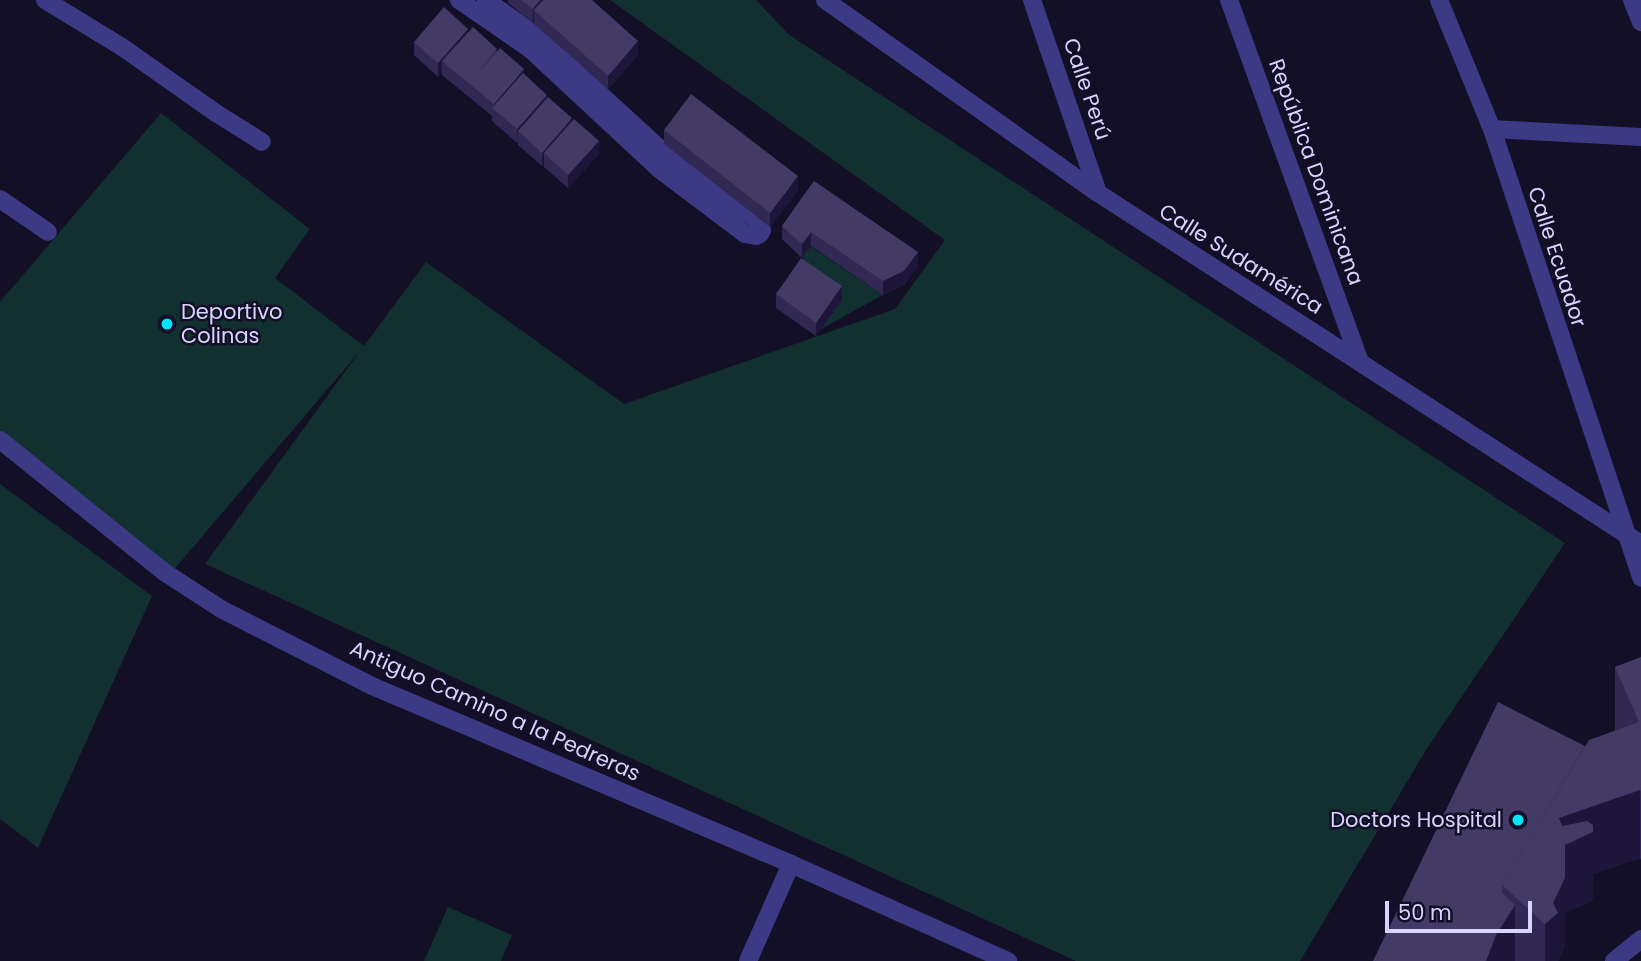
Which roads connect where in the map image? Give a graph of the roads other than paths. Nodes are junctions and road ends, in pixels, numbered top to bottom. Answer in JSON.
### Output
{"nodes":[{"id":1,"x":45,"y":0,"type":"edge"},
{"id":2,"x":459,"y":0,"type":"edge"},
{"id":3,"x":486,"y":0,"type":"edge"},
{"id":4,"x":825,"y":0,"type":"edge"},
{"id":5,"x":1032,"y":0,"type":"edge"},
{"id":6,"x":1229,"y":0,"type":"edge"},
{"id":7,"x":1439,"y":0,"type":"edge"},
{"id":8,"x":1632,"y":0,"type":"edge"},
{"id":9,"x":1641,"y":22,"type":"edge"},
{"id":10,"x":1492,"y":129,"type":"junction"},
{"id":11,"x":1641,"y":137,"type":"edge"},
{"id":12,"x":262,"y":142,"type":"dead end"},
{"id":13,"x":1098,"y":193,"type":"junction"},
{"id":14,"x":0,"y":199,"type":"edge"},
{"id":15,"x":48,"y":232,"type":"dead end"},
{"id":16,"x":1359,"y":359,"type":"junction"},
{"id":17,"x":0,"y":440,"type":"edge"},
{"id":18,"x":1623,"y":531,"type":"junction"},
{"id":19,"x":1641,"y":544,"type":"edge"},
{"id":20,"x":1641,"y":578,"type":"edge"},
{"id":21,"x":791,"y":864,"type":"junction"},
{"id":22,"x":1641,"y":939,"type":"edge"},
{"id":23,"x":748,"y":961,"type":"edge"},
{"id":24,"x":1008,"y":961,"type":"edge"},
{"id":25,"x":1614,"y":961,"type":"edge"}],
"edges":[{"from":1,"to":12,"type":"street"},
{"from":2,"to":3,"type":"street"},
{"from":4,"to":13,"type":"street","name":"Calle Sudamérica"},
{"from":5,"to":13,"type":"street","name":"Calle Perú"},
{"from":6,"to":16,"type":"street","name":"República Dominicana"},
{"from":7,"to":10,"type":"street","name":"Calle Ecuador"},
{"from":8,"to":9,"type":"street"},
{"from":10,"to":11,"type":"street"},
{"from":10,"to":18,"type":"street","name":"Calle Ecuador"},
{"from":13,"to":16,"type":"street","name":"Calle Sudamérica"},
{"from":14,"to":15,"type":"street"},
{"from":16,"to":18,"type":"street","name":"Calle Sudamérica"},
{"from":17,"to":21,"type":"street","name":"Antiguo Camino a la Pedreras"},
{"from":18,"to":19,"type":"street","name":"Calle Sudamérica"},
{"from":18,"to":20,"type":"street","name":"Calle Ecuador"},
{"from":21,"to":23,"type":"street"},
{"from":21,"to":24,"type":"street","name":"Antiguo Camino a la Pedreras"},
{"from":22,"to":25,"type":"street"}]}
